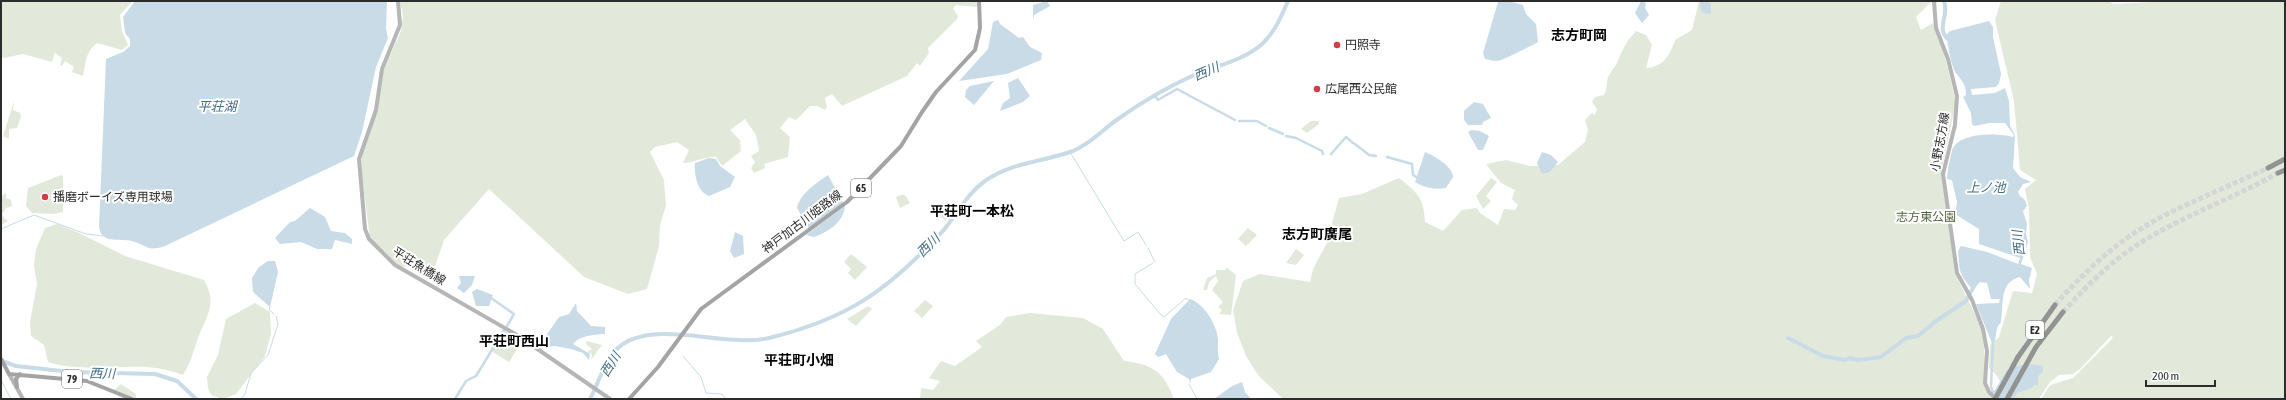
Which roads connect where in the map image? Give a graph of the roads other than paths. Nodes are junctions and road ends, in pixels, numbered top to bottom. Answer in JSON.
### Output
{"nodes":[{"id":1,"x":398,"y":1,"type":"edge"},
{"id":2,"x":979,"y":1,"type":"edge"},
{"id":3,"x":1934,"y":1,"type":"edge"},
{"id":4,"x":2285,"y":159,"type":"edge"},
{"id":5,"x":2268,"y":168,"type":"tunnel mouth"},
{"id":6,"x":2285,"y":170,"type":"edge"},
{"id":7,"x":2278,"y":173,"type":"tunnel mouth"},
{"id":8,"x":2055,"y":305,"type":"tunnel mouth"},
{"id":9,"x":2063,"y":312,"type":"tunnel mouth"},
{"id":10,"x":1,"y":359,"type":"edge"},
{"id":11,"x":9,"y":374,"type":"junction"},
{"id":12,"x":20,"y":374,"type":"junction"},
{"id":13,"x":17,"y":387,"type":"junction"},
{"id":14,"x":23,"y":399,"type":"edge"},
{"id":15,"x":132,"y":399,"type":"edge"},
{"id":16,"x":610,"y":399,"type":"edge"},
{"id":17,"x":629,"y":399,"type":"edge"},
{"id":18,"x":1996,"y":399,"type":"edge"},
{"id":19,"x":2007,"y":399,"type":"edge"}],
"edges":[{"from":1,"to":16,"type":"main road","name":"平荘魚橋線"},
{"from":2,"to":17,"type":"main road","name":"神戸加古川姫路線","number":"65"},
{"from":3,"to":18,"type":"main road","name":"小野志方線"},
{"from":4,"to":5,"type":"highway"},
{"from":6,"to":7,"type":"highway"},
{"from":8,"to":18,"type":"highway","number":"E2","bridge":true},
{"from":9,"to":19,"type":"highway","number":"E2"},
{"from":10,"to":11,"type":"main road"},
{"from":11,"to":12,"type":"main road","number":"79"},
{"from":11,"to":13,"type":"main road"},
{"from":12,"to":13,"type":"main road"},
{"from":12,"to":15,"type":"main road","number":"79"},
{"from":13,"to":14,"type":"main road"}]}
